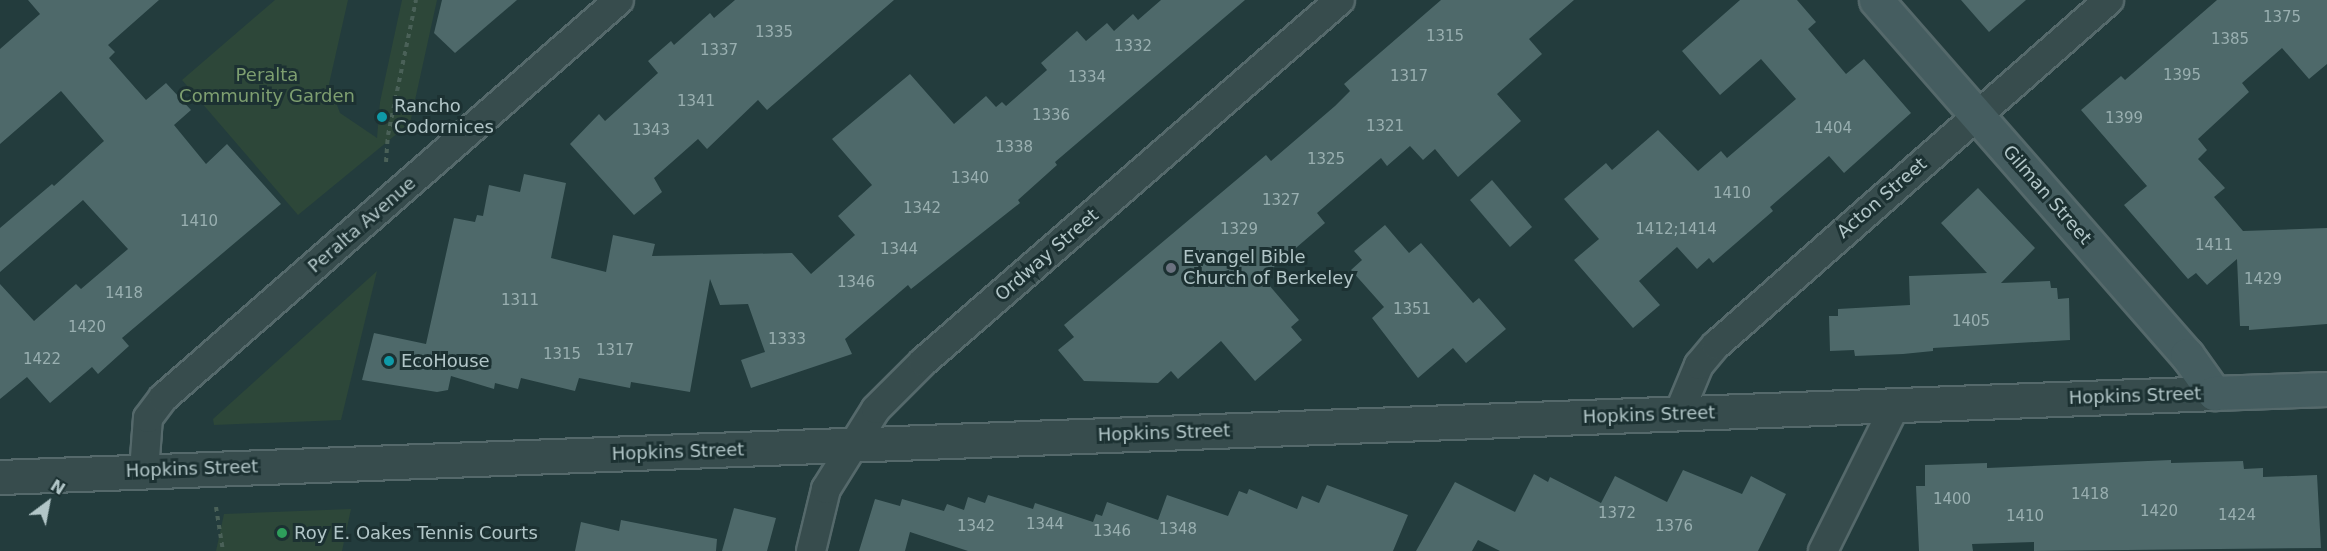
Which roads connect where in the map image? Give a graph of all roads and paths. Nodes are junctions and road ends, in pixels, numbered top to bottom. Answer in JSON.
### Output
{"nodes":[{"id":1,"x":416,"y":0,"type":"edge"},
{"id":2,"x":619,"y":0,"type":"edge"},
{"id":3,"x":1340,"y":0,"type":"edge"},
{"id":4,"x":1876,"y":0,"type":"edge"},
{"id":5,"x":2109,"y":0,"type":"edge"},
{"id":6,"x":1977,"y":115,"type":"junction"},
{"id":7,"x":385,"y":205,"type":"junction"},
{"id":8,"x":2327,"y":389,"type":"edge"},
{"id":9,"x":2214,"y":393,"type":"junction"},
{"id":10,"x":1895,"y":406,"type":"junction"},
{"id":11,"x":1679,"y":413,"type":"junction"},
{"id":12,"x":852,"y":445,"type":"junction"},
{"id":13,"x":144,"y":471,"type":"junction"},
{"id":14,"x":0,"y":477,"type":"edge"},
{"id":15,"x":216,"y":507,"type":"dead end"},
{"id":16,"x":223,"y":551,"type":"edge"},
{"id":17,"x":811,"y":551,"type":"edge"},
{"id":18,"x":1823,"y":551,"type":"edge"}],
"edges":[{"from":1,"to":7,"type":"path"},
{"from":2,"to":7,"type":"street","name":"Peralta Avenue"},
{"from":3,"to":12,"type":"street","name":"Ordway Street"},
{"from":4,"to":6,"type":"main road","name":"Gilman Street"},
{"from":5,"to":6,"type":"street","name":"Acton Street"},
{"from":6,"to":9,"type":"main road","name":"Gilman Street"},
{"from":6,"to":11,"type":"street","name":"Acton Street"},
{"from":7,"to":13,"type":"street","name":"Peralta Avenue"},
{"from":8,"to":9,"type":"main road","name":"Hopkins Street"},
{"from":9,"to":10,"type":"street","name":"Hopkins Street"},
{"from":10,"to":11,"type":"street","name":"Hopkins Street"},
{"from":10,"to":18,"type":"street"},
{"from":11,"to":12,"type":"street","name":"Hopkins Street"},
{"from":12,"to":13,"type":"street","name":"Hopkins Street"},
{"from":12,"to":17,"type":"street","name":"Ordway Street"},
{"from":13,"to":14,"type":"street","name":"Hopkins Street"},
{"from":15,"to":16,"type":"path"}]}
